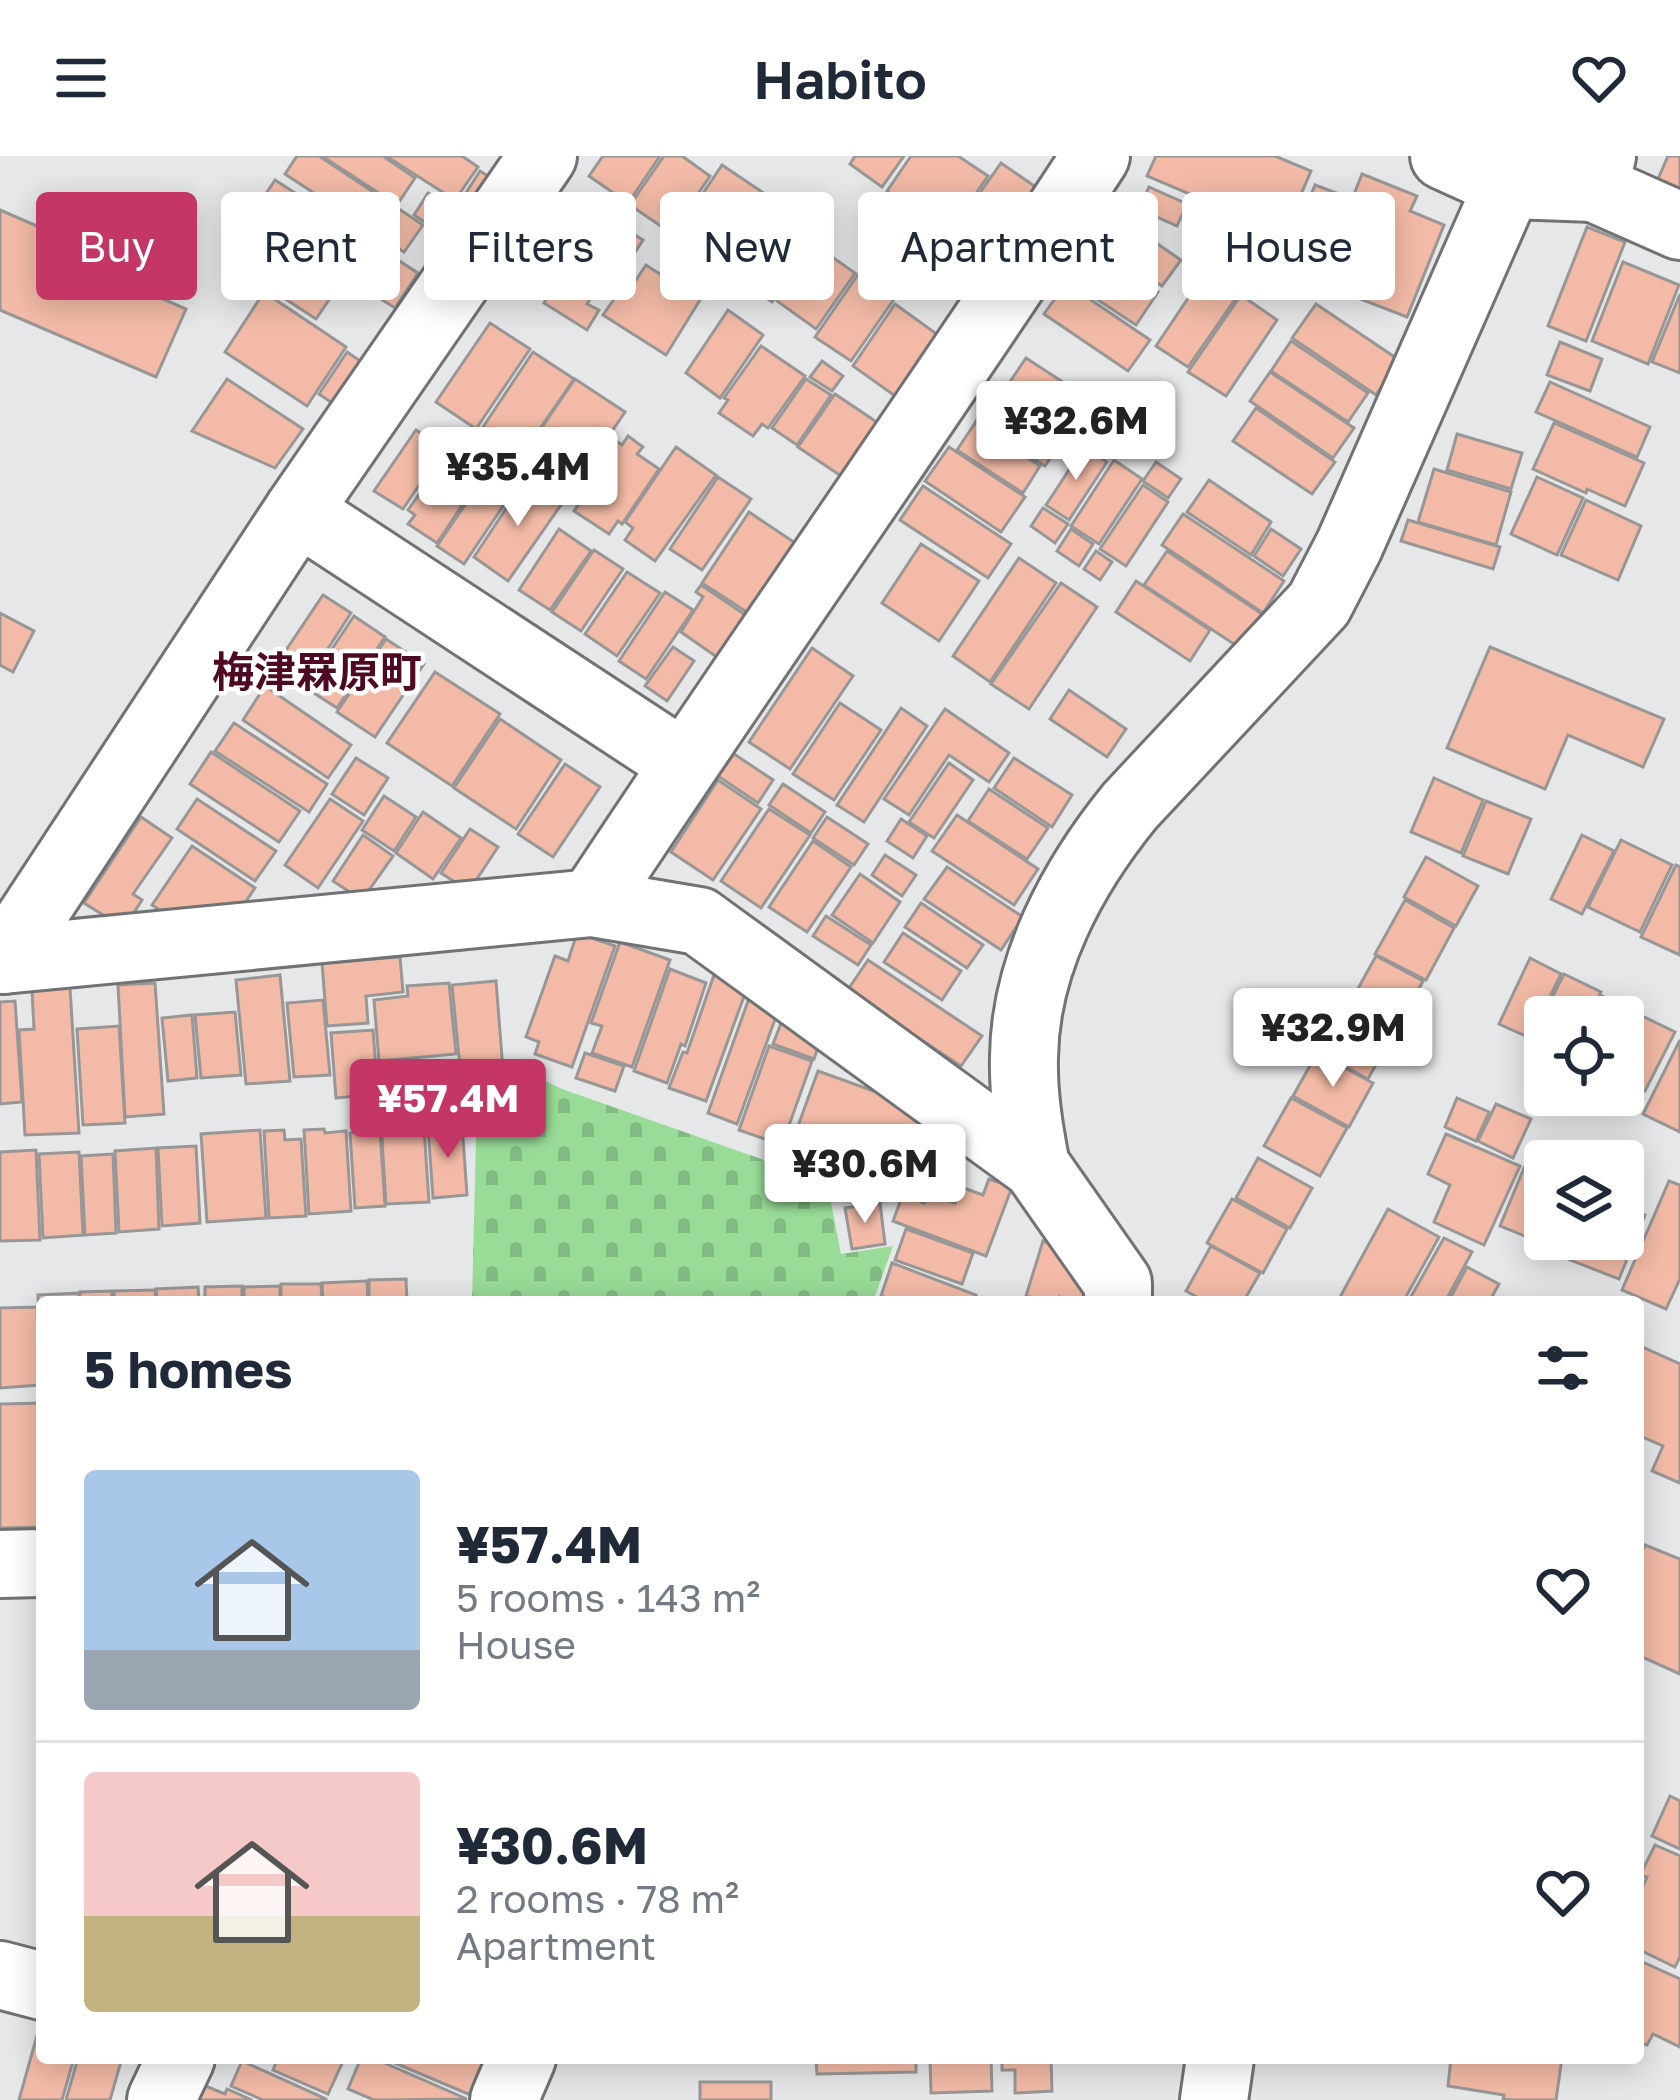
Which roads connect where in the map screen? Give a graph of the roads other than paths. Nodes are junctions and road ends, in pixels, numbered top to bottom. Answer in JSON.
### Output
{"nodes":[{"id":1,"x":543,"y":156,"type":"edge"},
{"id":2,"x":1096,"y":156,"type":"edge"},
{"id":3,"x":1444,"y":156,"type":"edge"},
{"id":4,"x":1598,"y":172,"type":"edge"},
{"id":5,"x":1508,"y":185,"type":"junction"},
{"id":6,"x":1680,"y":226,"type":"edge"},
{"id":7,"x":298,"y":511,"type":"junction"},
{"id":8,"x":684,"y":764,"type":"junction"},
{"id":9,"x":592,"y":903,"type":"junction"},
{"id":10,"x":1036,"y":1166,"type":"junction"},
{"id":11,"x":1118,"y":1296,"type":"edge"},
{"id":12,"x":36,"y":1563,"type":"edge"},
{"id":13,"x":0,"y":1564,"type":"edge"},
{"id":14,"x":0,"y":1975,"type":"edge"},
{"id":15,"x":36,"y":1984,"type":"edge"},
{"id":16,"x":178,"y":2064,"type":"edge"},
{"id":17,"x":519,"y":2064,"type":"edge"},
{"id":18,"x":1219,"y":2064,"type":"edge"},
{"id":19,"x":161,"y":2100,"type":"edge"},
{"id":20,"x":504,"y":2100,"type":"edge"},
{"id":21,"x":1214,"y":2100,"type":"edge"}],
"edges":[{"from":1,"to":7,"type":"street"},
{"from":2,"to":8,"type":"street"},
{"from":3,"to":5,"type":"street"},
{"from":4,"to":5,"type":"street"},
{"from":4,"to":6,"type":"street"},
{"from":5,"to":10,"type":"street"},
{"from":7,"to":8,"type":"street"},
{"from":7,"to":9,"type":"street"},
{"from":8,"to":9,"type":"street"},
{"from":9,"to":10,"type":"street"},
{"from":10,"to":11,"type":"street"},
{"from":12,"to":13,"type":"street"},
{"from":14,"to":15,"type":"street"},
{"from":16,"to":19,"type":"street"},
{"from":17,"to":20,"type":"street"},
{"from":18,"to":21,"type":"street"}]}
